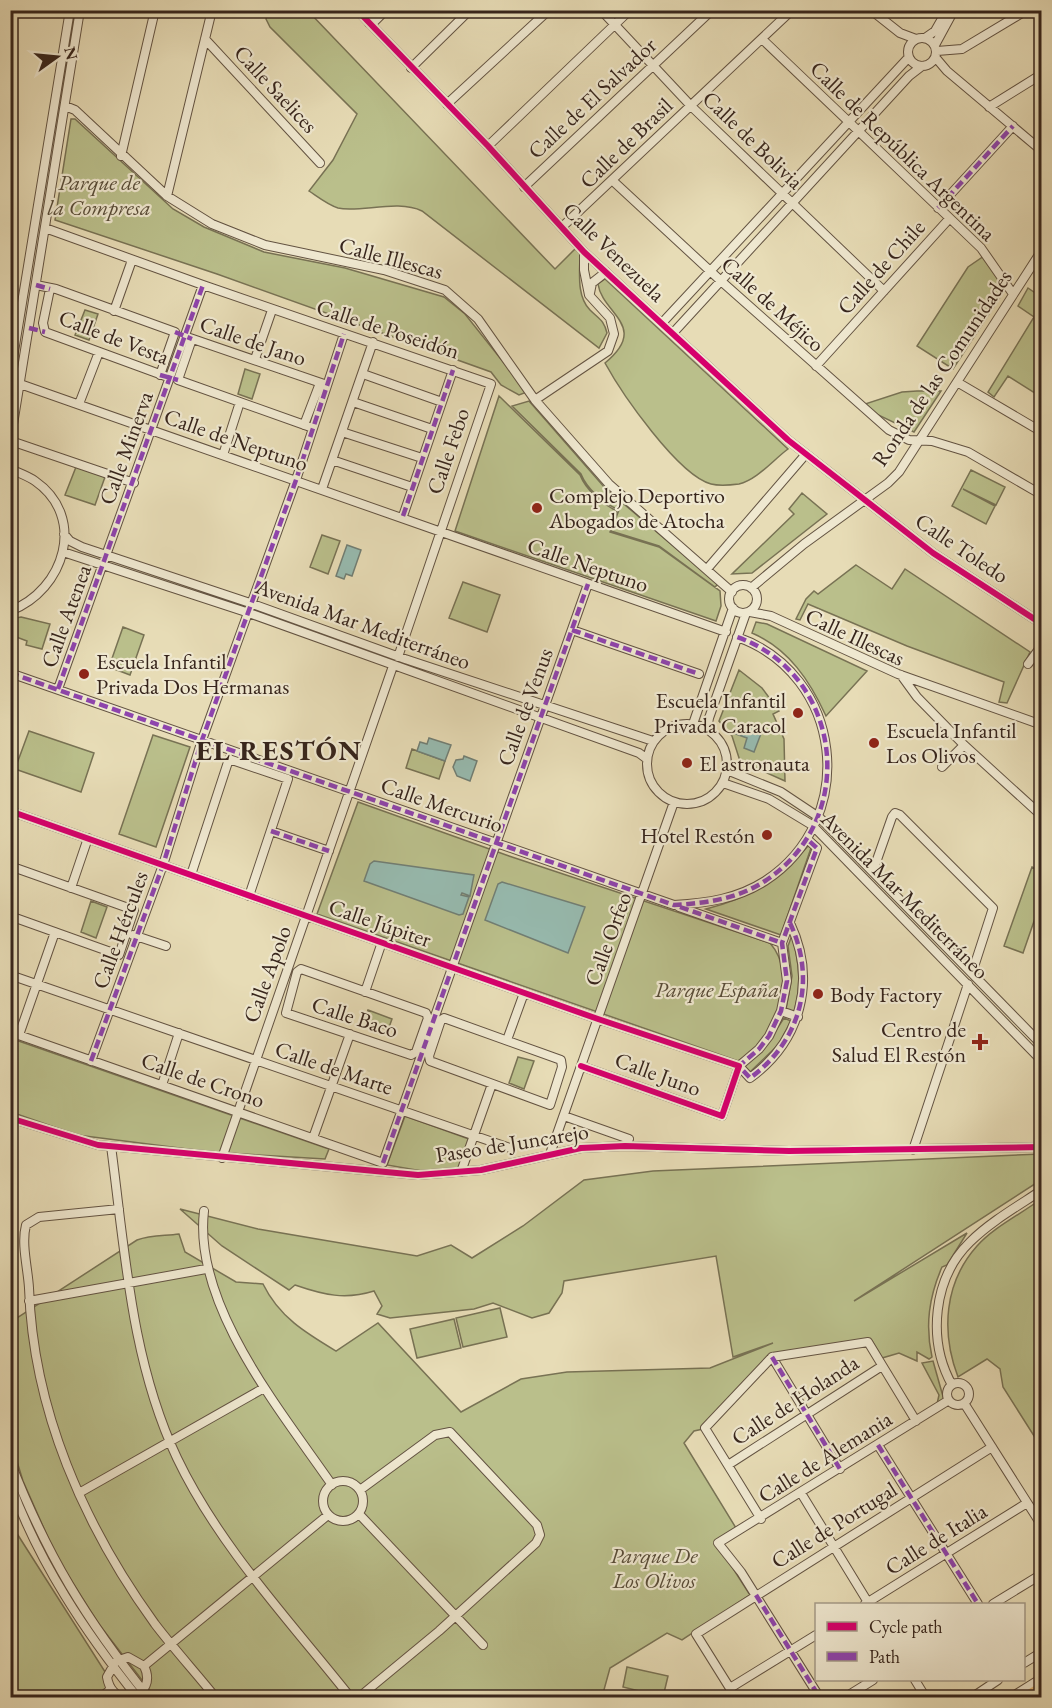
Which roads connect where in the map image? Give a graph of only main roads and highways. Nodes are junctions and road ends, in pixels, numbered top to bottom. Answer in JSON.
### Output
{"nodes":[{"id":1,"x":1041,"y":1687,"type":"edge"},
{"id":2,"x":1041,"y":1695,"type":"edge"},
{"id":3,"x":1024,"y":1698,"type":"edge"},
{"id":4,"x":1038,"y":1698,"type":"edge"}],
"edges":[{"from":1,"to":3,"type":"highway"},
{"from":2,"to":4,"type":"highway"}]}
